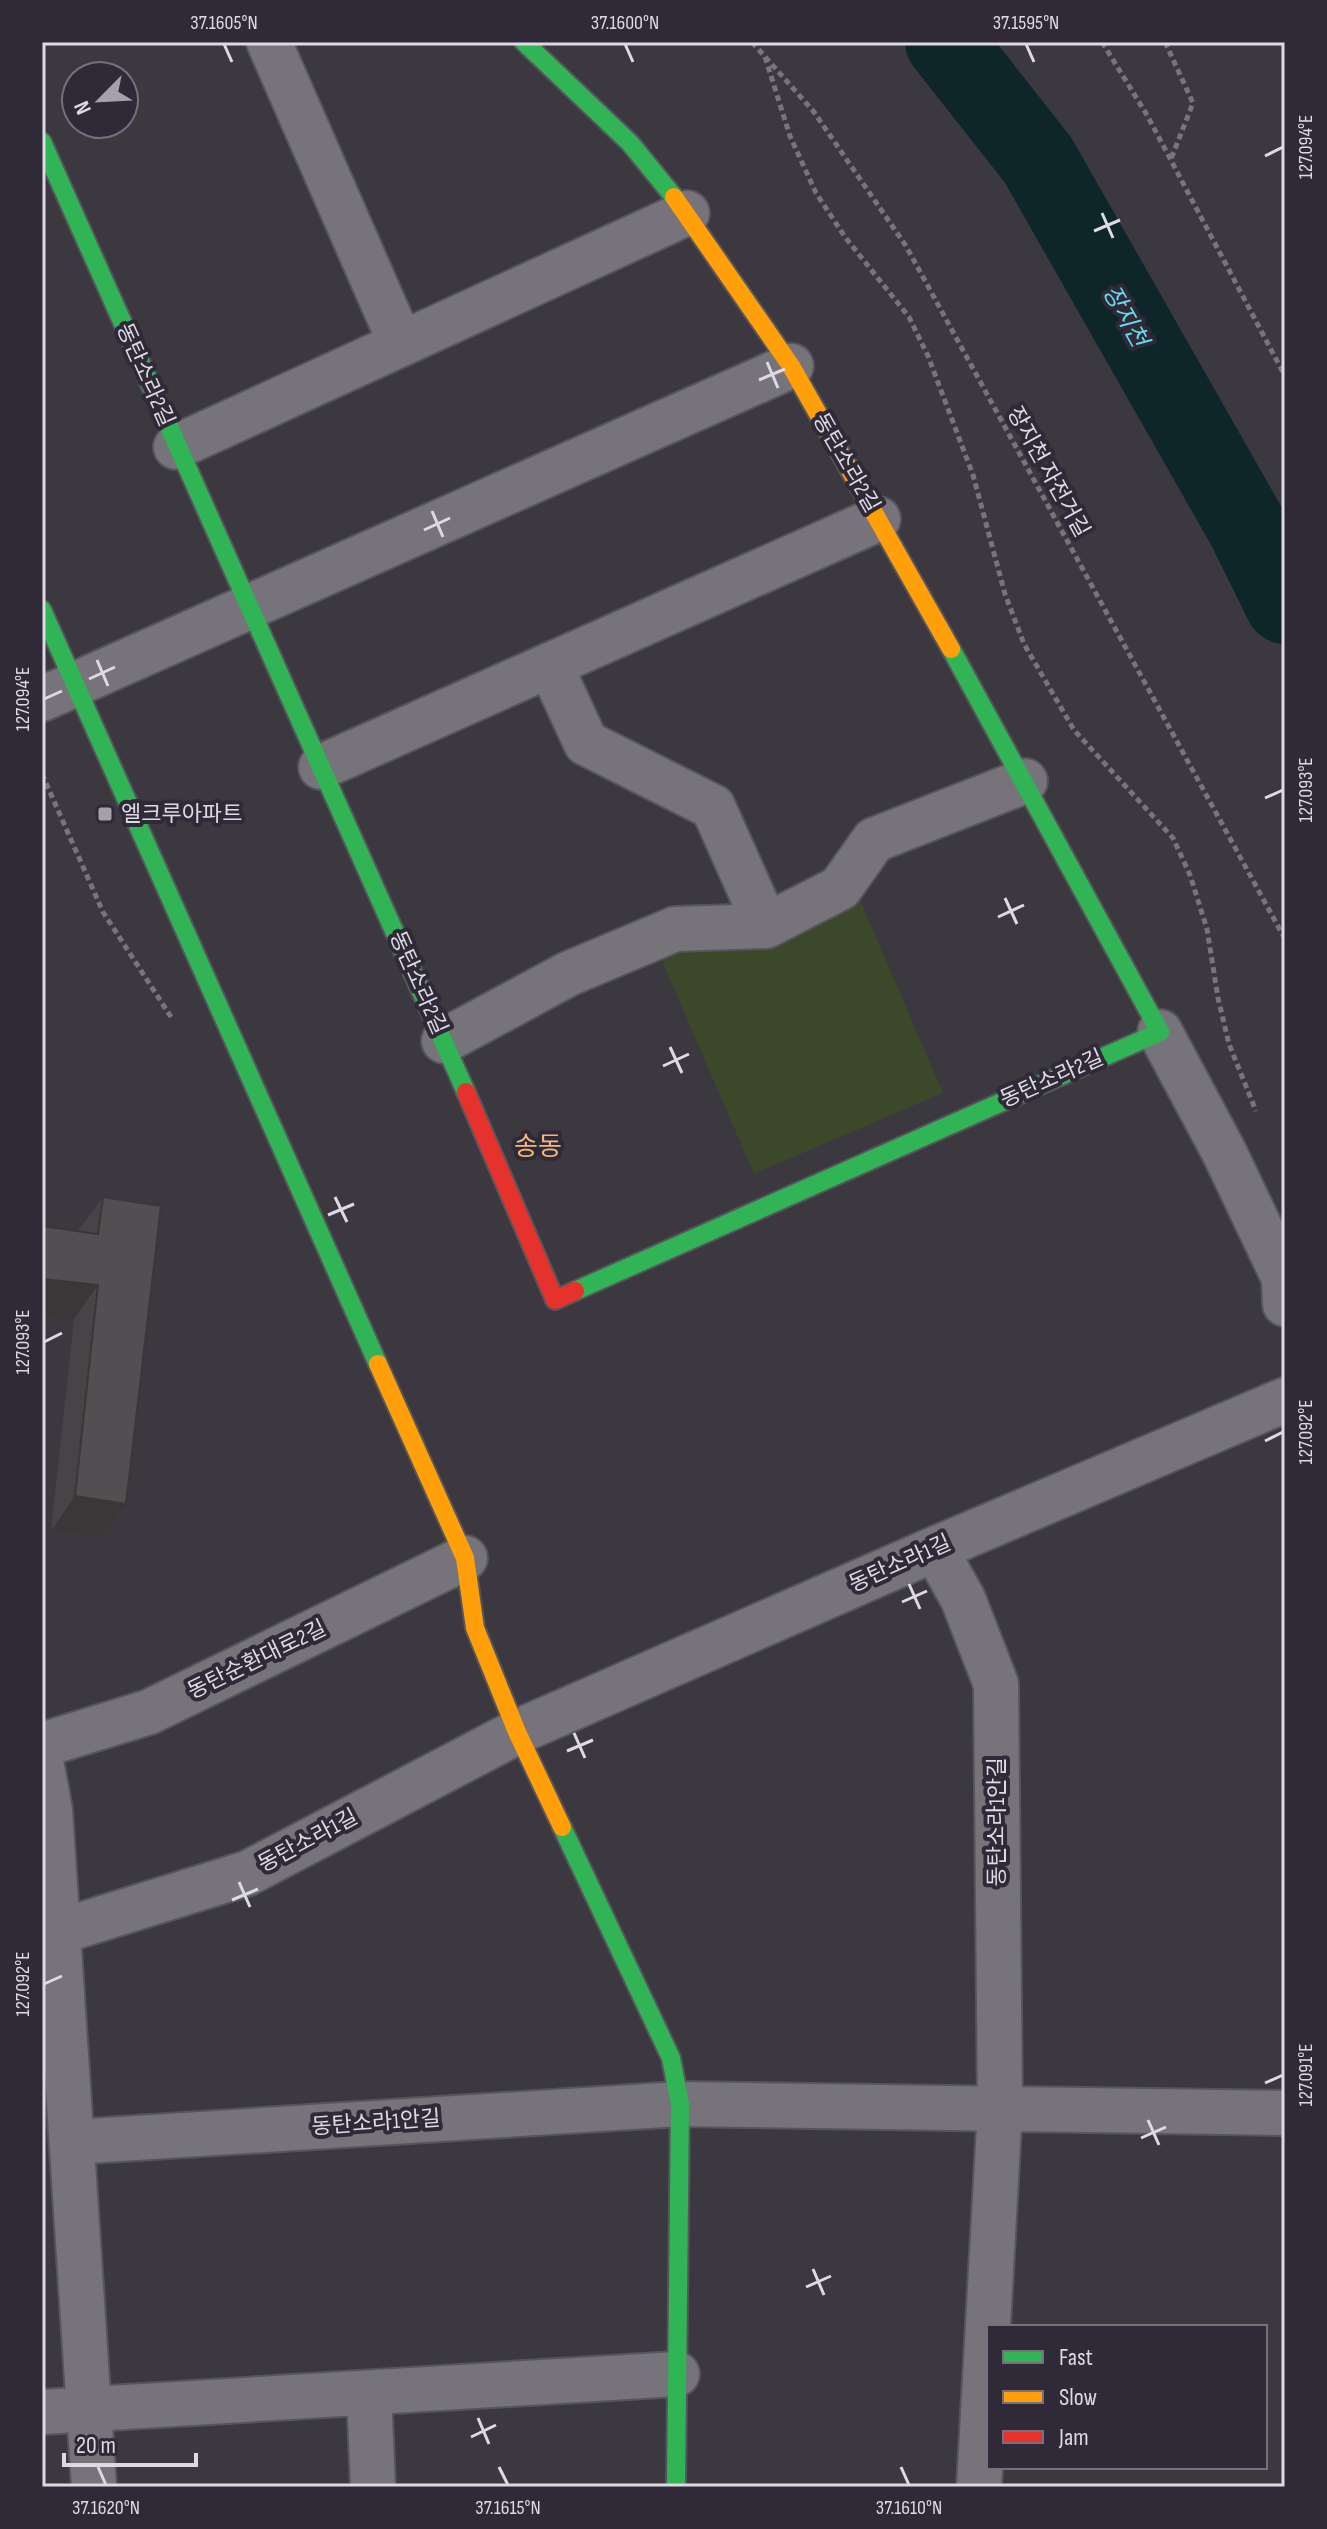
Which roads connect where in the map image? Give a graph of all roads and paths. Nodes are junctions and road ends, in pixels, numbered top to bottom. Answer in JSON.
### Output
{"nodes":[{"id":1,"x":269,"y":42,"type":"edge"},
{"id":2,"x":524,"y":42,"type":"edge"},
{"id":3,"x":752,"y":42,"type":"edge"},
{"id":4,"x":1102,"y":42,"type":"edge"},
{"id":5,"x":1165,"y":42,"type":"edge"},
{"id":6,"x":765,"y":57,"type":"junction"},
{"id":7,"x":42,"y":142,"type":"edge"},
{"id":8,"x":1170,"y":160,"type":"junction"},
{"id":9,"x":687,"y":213,"type":"junction"},
{"id":10,"x":401,"y":344,"type":"junction"},
{"id":11,"x":791,"y":366,"type":"junction"},
{"id":12,"x":1285,"y":376,"type":"edge"},
{"id":13,"x":176,"y":447,"type":"junction"},
{"id":14,"x":878,"y":519,"type":"junction"},
{"id":15,"x":248,"y":607,"type":"junction"},
{"id":16,"x":42,"y":610,"type":"edge"},
{"id":17,"x":550,"y":665,"type":"junction"},
{"id":18,"x":58,"y":692,"type":"edge"},
{"id":19,"x":321,"y":767,"type":"junction"},
{"id":20,"x":42,"y":774,"type":"edge"},
{"id":21,"x":1025,"y":781,"type":"junction"},
{"id":22,"x":766,"y":926,"type":"junction"},
{"id":23,"x":1285,"y":939,"type":"edge"},
{"id":24,"x":175,"y":1023,"type":"dead end"},
{"id":25,"x":1160,"y":1032,"type":"junction"},
{"id":26,"x":444,"y":1041,"type":"junction"},
{"id":27,"x":1259,"y":1117,"type":"dead end"},
{"id":28,"x":1285,"y":1304,"type":"edge"},
{"id":29,"x":1285,"y":1400,"type":"edge"},
{"id":30,"x":935,"y":1549,"type":"junction"},
{"id":31,"x":465,"y":1558,"type":"junction"},
{"id":32,"x":517,"y":1732,"type":"junction"},
{"id":33,"x":42,"y":1745,"type":"edge"},
{"id":34,"x":42,"y":1767,"type":"edge"},
{"id":35,"x":50,"y":1936,"type":"edge"},
{"id":36,"x":680,"y":2104,"type":"junction"},
{"id":37,"x":1000,"y":2108,"type":"junction"},
{"id":38,"x":1285,"y":2113,"type":"edge"},
{"id":39,"x":72,"y":2142,"type":"junction"},
{"id":40,"x":988,"y":2325,"type":"edge"},
{"id":41,"x":987,"y":2343,"type":"edge"},
{"id":42,"x":677,"y":2374,"type":"junction"},
{"id":43,"x":369,"y":2393,"type":"junction"},
{"id":44,"x":89,"y":2409,"type":"junction"},
{"id":45,"x":42,"y":2412,"type":"edge"},
{"id":46,"x":94,"y":2487,"type":"edge"},
{"id":47,"x":373,"y":2487,"type":"edge"},
{"id":48,"x":676,"y":2487,"type":"edge"},
{"id":49,"x":979,"y":2487,"type":"edge"}],
"edges":[{"from":1,"to":10,"type":"street"},
{"from":2,"to":9,"type":"street","name":"동탄소라2길"},
{"from":3,"to":6,"type":"path","name":"장지천 자전거길"},
{"from":4,"to":8,"type":"path"},
{"from":5,"to":8,"type":"path"},
{"from":6,"to":23,"type":"path","name":"장지천 자전거길"},
{"from":6,"to":27,"type":"path"},
{"from":7,"to":13,"type":"street","name":"동탄소라2길"},
{"from":8,"to":12,"type":"path"},
{"from":9,"to":10,"type":"street"},
{"from":9,"to":11,"type":"street","name":"동탄소라2길"},
{"from":10,"to":13,"type":"street"},
{"from":11,"to":14,"type":"street","name":"동탄소라2길"},
{"from":11,"to":15,"type":"street"},
{"from":13,"to":15,"type":"street","name":"동탄소라2길"},
{"from":14,"to":17,"type":"street"},
{"from":14,"to":21,"type":"street","name":"동탄소라2길"},
{"from":15,"to":18,"type":"street"},
{"from":15,"to":19,"type":"street","name":"동탄소라2길"},
{"from":16,"to":18,"type":"street"},
{"from":17,"to":19,"type":"street"},
{"from":17,"to":22,"type":"street"},
{"from":18,"to":31,"type":"street"},
{"from":19,"to":26,"type":"street","name":"동탄소라2길"},
{"from":20,"to":24,"type":"path"},
{"from":21,"to":22,"type":"street"},
{"from":21,"to":25,"type":"street","name":"동탄소라2길"},
{"from":22,"to":26,"type":"street"},
{"from":25,"to":26,"type":"street","name":"동탄소라2길"},
{"from":25,"to":28,"type":"street"},
{"from":29,"to":30,"type":"street","name":"동탄소라1길"},
{"from":30,"to":32,"type":"street","name":"동탄소라1길"},
{"from":30,"to":37,"type":"street","name":"동탄소라1안길"},
{"from":31,"to":32,"type":"street"},
{"from":31,"to":33,"type":"street","name":"동탄순환대로2길"},
{"from":32,"to":35,"type":"street","name":"동탄소라1길"},
{"from":32,"to":36,"type":"street"},
{"from":34,"to":35,"type":"street"},
{"from":35,"to":39,"type":"street"},
{"from":36,"to":37,"type":"street","name":"동탄소라1안길"},
{"from":36,"to":39,"type":"street","name":"동탄소라1안길"},
{"from":36,"to":42,"type":"street"},
{"from":37,"to":38,"type":"street","name":"동탄소라1안길"},
{"from":37,"to":40,"type":"street","name":"동탄소라1안길"},
{"from":39,"to":44,"type":"street"},
{"from":41,"to":49,"type":"street","name":"동탄소라1안길"},
{"from":42,"to":43,"type":"street"},
{"from":42,"to":48,"type":"street"},
{"from":43,"to":44,"type":"street"},
{"from":43,"to":47,"type":"street"},
{"from":44,"to":45,"type":"street"},
{"from":44,"to":46,"type":"street"}]}
